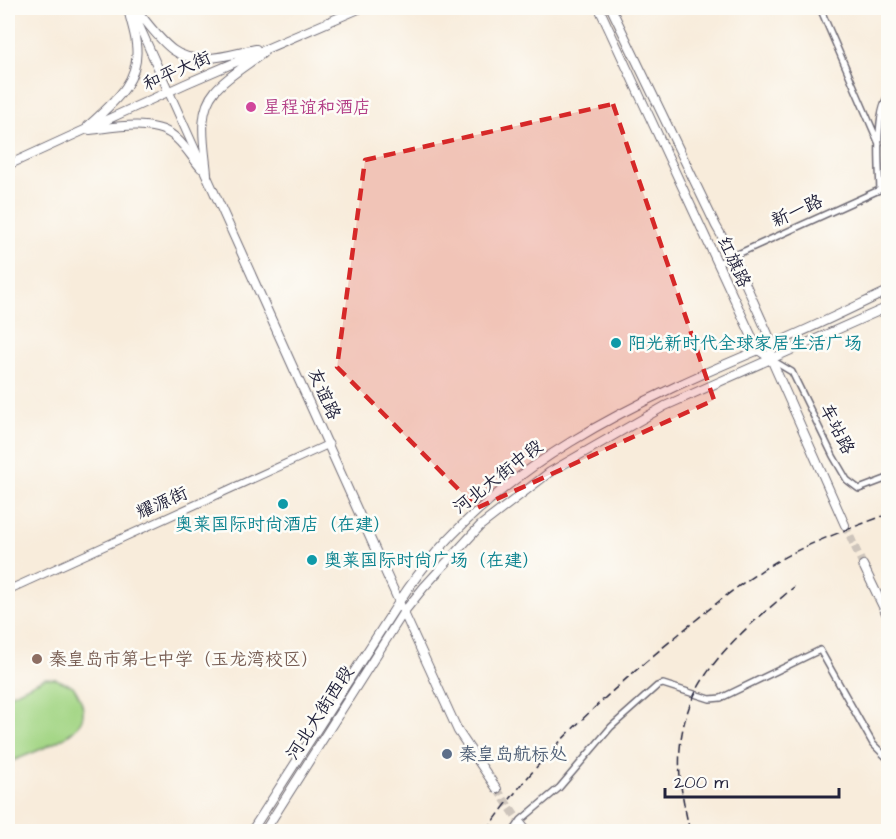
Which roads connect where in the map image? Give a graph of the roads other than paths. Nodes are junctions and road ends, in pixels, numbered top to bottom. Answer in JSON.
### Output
{"nodes":[{"id":1,"x":129,"y":8,"type":"edge"},
{"id":2,"x":135,"y":8,"type":"edge"},
{"id":3,"x":361,"y":8,"type":"edge"},
{"id":4,"x":599,"y":8,"type":"edge"},
{"id":5,"x":611,"y":8,"type":"edge"},
{"id":6,"x":820,"y":8,"type":"edge"},
{"id":7,"x":272,"y":46,"type":"junction"},
{"id":8,"x":169,"y":92,"type":"junction"},
{"id":9,"x":888,"y":96,"type":"edge"},
{"id":10,"x":82,"y":131,"type":"junction"},
{"id":11,"x":879,"y":144,"type":"junction"},
{"id":12,"x":8,"y":165,"type":"edge"},
{"id":13,"x":207,"y":175,"type":"junction"},
{"id":14,"x":888,"y":186,"type":"edge"},
{"id":15,"x":880,"y":190,"type":"junction"},
{"id":16,"x":733,"y":256,"type":"junction"},
{"id":17,"x":718,"y":263,"type":"junction"},
{"id":18,"x":888,"y":291,"type":"edge"},
{"id":19,"x":888,"y":308,"type":"edge"},
{"id":20,"x":772,"y":343,"type":"junction"},
{"id":21,"x":758,"y":350,"type":"junction"},
{"id":22,"x":771,"y":359,"type":"junction"},
{"id":23,"x":329,"y":444,"type":"junction"},
{"id":24,"x":888,"y":478,"type":"edge"},
{"id":25,"x":845,"y":525,"type":"tunnel mouth"},
{"id":26,"x":863,"y":565,"type":"tunnel mouth"},
{"id":27,"x":8,"y":590,"type":"edge"},
{"id":28,"x":399,"y":602,"type":"junction"},
{"id":29,"x":404,"y":612,"type":"junction"},
{"id":30,"x":888,"y":617,"type":"edge"},
{"id":31,"x":888,"y":759,"type":"edge"},
{"id":32,"x":497,"y":789,"type":"tunnel mouth"},
{"id":33,"x":521,"y":824,"type":"tunnel mouth"},
{"id":34,"x":251,"y":831,"type":"edge"},
{"id":35,"x":264,"y":831,"type":"edge"},
{"id":36,"x":513,"y":831,"type":"edge"},
{"id":37,"x":527,"y":831,"type":"edge"}],
"edges":[{"from":1,"to":8,"type":"main road","name":"友谊路"},
{"from":1,"to":10,"type":"main road"},
{"from":2,"to":7,"type":"main road"},
{"from":3,"to":7,"type":"main road","name":"和平大街"},
{"from":4,"to":17,"type":"main road","name":"红旗路"},
{"from":5,"to":16,"type":"main road"},
{"from":6,"to":11,"type":"street"},
{"from":7,"to":8,"type":"main road","name":"和平大街"},
{"from":7,"to":13,"type":"main road"},
{"from":8,"to":10,"type":"main road","name":"和平大街"},
{"from":8,"to":13,"type":"main road","name":"友谊路"},
{"from":9,"to":11,"type":"street"},
{"from":10,"to":12,"type":"main road","name":"和平大街"},
{"from":10,"to":13,"type":"main road"},
{"from":11,"to":15,"type":"street"},
{"from":13,"to":23,"type":"main road","name":"友谊路"},
{"from":14,"to":15,"type":"street","name":"新一路"},
{"from":15,"to":16,"type":"street","name":"新一路"},
{"from":16,"to":17,"type":"street","name":"新一路"},
{"from":16,"to":20,"type":"main road"},
{"from":17,"to":21,"type":"main road","name":"红旗路"},
{"from":18,"to":20,"type":"main road","name":"河北大街中段"},
{"from":19,"to":22,"type":"main road","name":"河北大街西段"},
{"from":20,"to":21,"type":"main road","name":"河北大街中段"},
{"from":20,"to":22,"type":"main road"},
{"from":21,"to":22,"type":"main road"},
{"from":21,"to":28,"type":"main road","name":"河北大街中段"},
{"from":22,"to":24,"type":"street","name":"车站路"},
{"from":22,"to":25,"type":"main road"},
{"from":22,"to":29,"type":"main road","name":"河北大街西段"},
{"from":23,"to":27,"type":"street","name":"耀源街"},
{"from":23,"to":28,"type":"main road","name":"友谊路"},
{"from":26,"to":30,"type":"main road"},
{"from":28,"to":29,"type":"main road","name":"友谊路"},
{"from":28,"to":34,"type":"main road","name":"河北大街中段"},
{"from":29,"to":32,"type":"main road","name":"友谊路"},
{"from":29,"to":35,"type":"main road","name":"河北大街西段"},
{"from":31,"to":36,"type":"street"},
{"from":33,"to":37,"type":"main road"}]}
